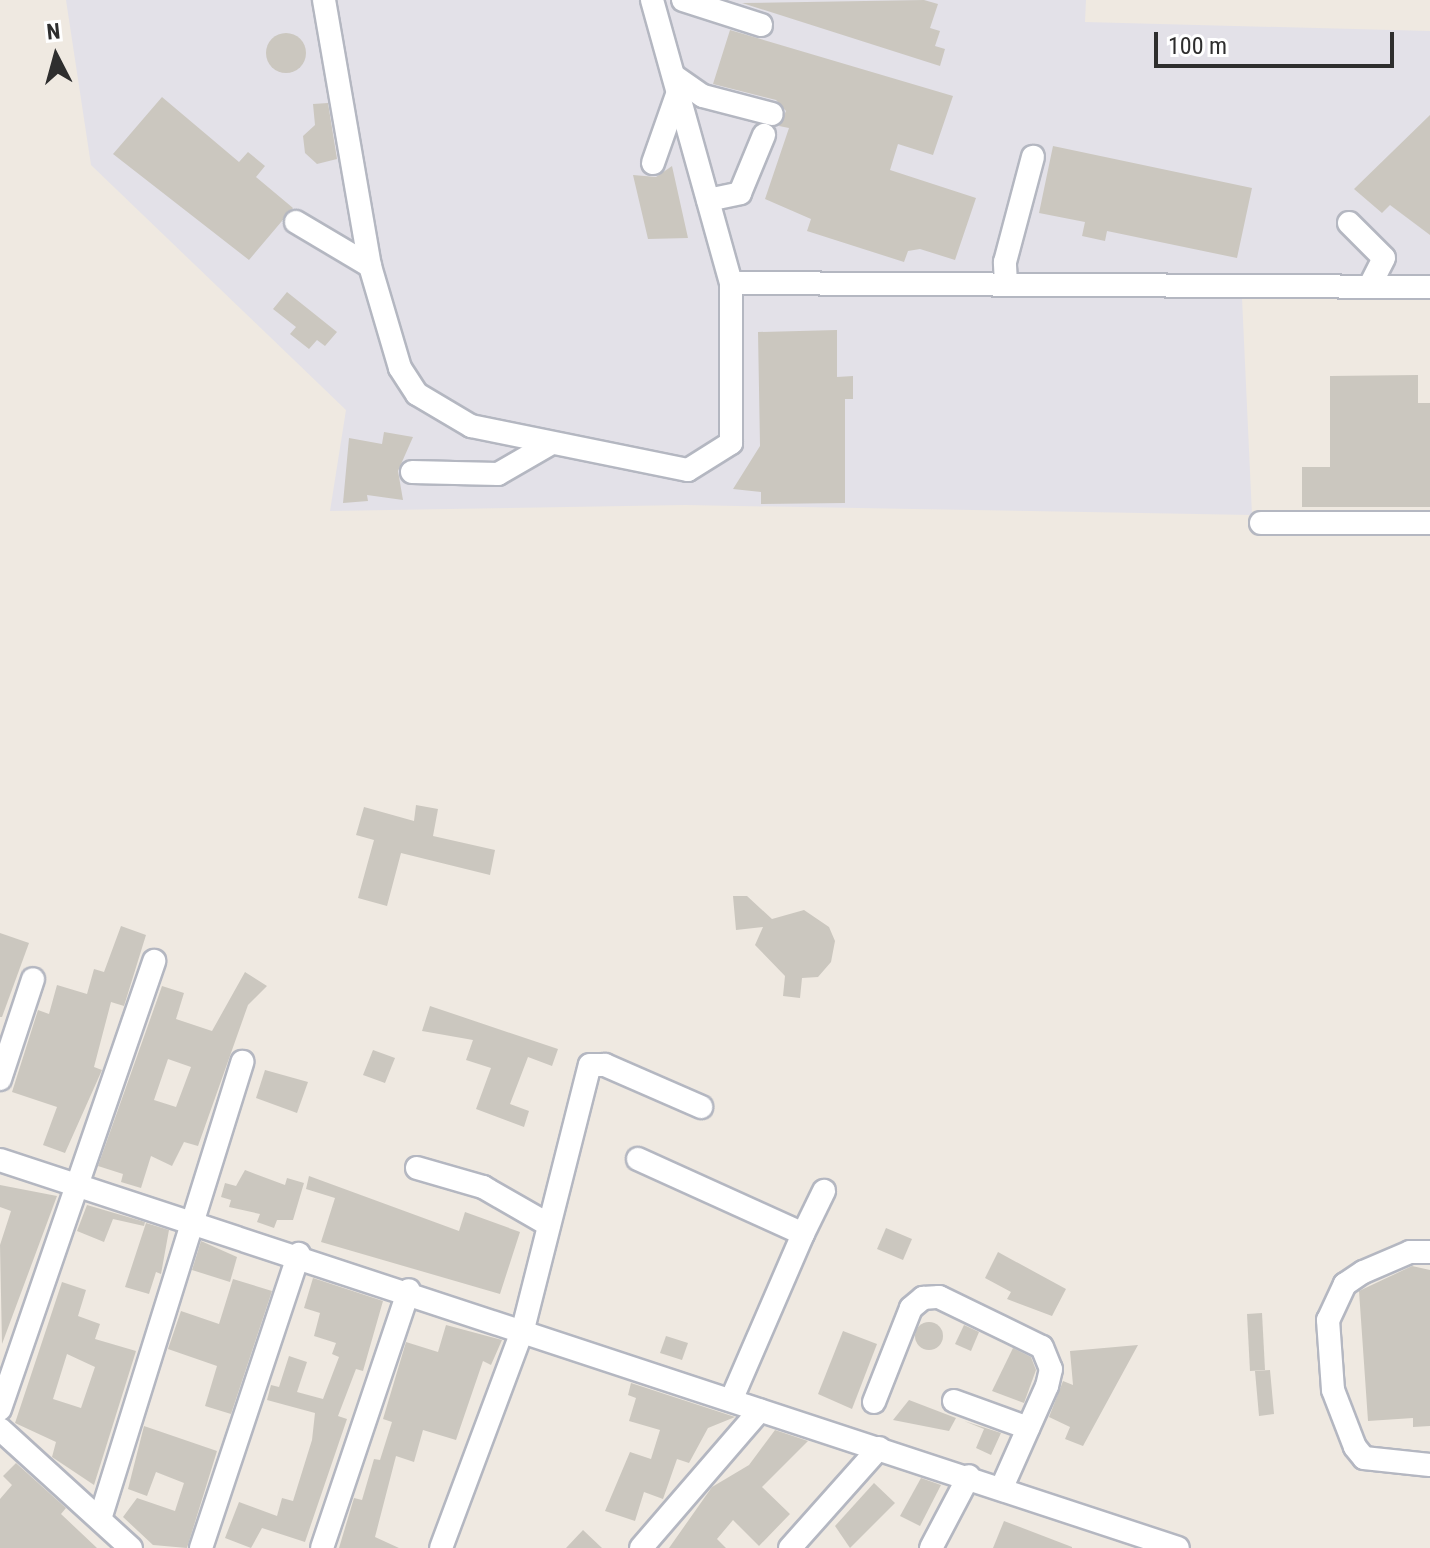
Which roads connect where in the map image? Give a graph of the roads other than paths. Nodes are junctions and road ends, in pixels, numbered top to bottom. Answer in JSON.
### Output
{"nodes":[{"id":1,"x":324,"y":0,"type":"edge"},
{"id":2,"x":652,"y":0,"type":"edge"},
{"id":3,"x":683,"y":0,"type":"edge"},
{"id":4,"x":761,"y":25,"type":"dead end"},
{"id":5,"x":676,"y":84,"type":"junction"},
{"id":6,"x":1033,"y":157,"type":"dead end"},
{"id":7,"x":653,"y":163,"type":"dead end"},
{"id":8,"x":708,"y":200,"type":"junction"},
{"id":9,"x":296,"y":222,"type":"dead end"},
{"id":10,"x":1349,"y":223,"type":"dead end"},
{"id":11,"x":370,"y":266,"type":"junction"},
{"id":12,"x":731,"y":283,"type":"junction"},
{"id":13,"x":1006,"y":284,"type":"junction"},
{"id":14,"x":1428,"y":284,"type":"edge"},
{"id":15,"x":1370,"y":286,"type":"junction"},
{"id":16,"x":550,"y":444,"type":"junction"},
{"id":17,"x":412,"y":472,"type":"dead end"},
{"id":18,"x":1261,"y":523,"type":"dead end"},
{"id":19,"x":1430,"y":523,"type":"edge"},
{"id":20,"x":154,"y":961,"type":"dead end"},
{"id":21,"x":33,"y":979,"type":"dead end"},
{"id":22,"x":242,"y":1062,"type":"dead end"},
{"id":23,"x":0,"y":1079,"type":"edge"},
{"id":24,"x":701,"y":1107,"type":"dead end"},
{"id":25,"x":638,"y":1159,"type":"dead end"},
{"id":26,"x":0,"y":1160,"type":"edge"},
{"id":27,"x":417,"y":1168,"type":"dead end"},
{"id":28,"x":77,"y":1183,"type":"junction"},
{"id":29,"x":824,"y":1191,"type":"dead end"},
{"id":30,"x":190,"y":1224,"type":"junction"},
{"id":31,"x":549,"y":1225,"type":"junction"},
{"id":32,"x":803,"y":1234,"type":"junction"},
{"id":33,"x":1430,"y":1252,"type":"edge"},
{"id":34,"x":299,"y":1254,"type":"junction"},
{"id":35,"x":409,"y":1290,"type":"junction"},
{"id":36,"x":523,"y":1329,"type":"junction"},
{"id":37,"x":731,"y":1400,"type":"junction"},
{"id":38,"x":954,"y":1401,"type":"dead end"},
{"id":39,"x":874,"y":1402,"type":"dead end"},
{"id":40,"x":0,"y":1409,"type":"edge"},
{"id":41,"x":760,"y":1410,"type":"junction"},
{"id":42,"x":1028,"y":1428,"type":"junction"},
{"id":43,"x":0,"y":1429,"type":"edge"},
{"id":44,"x":879,"y":1448,"type":"junction"},
{"id":45,"x":1430,"y":1465,"type":"edge"},
{"id":46,"x":969,"y":1476,"type":"junction"},
{"id":47,"x":1002,"y":1487,"type":"junction"},
{"id":48,"x":100,"y":1519,"type":"junction"},
{"id":49,"x":131,"y":1548,"type":"edge"},
{"id":50,"x":201,"y":1548,"type":"edge"},
{"id":51,"x":322,"y":1548,"type":"edge"},
{"id":52,"x":441,"y":1548,"type":"edge"},
{"id":53,"x":641,"y":1548,"type":"edge"},
{"id":54,"x":790,"y":1548,"type":"edge"},
{"id":55,"x":931,"y":1548,"type":"edge"},
{"id":56,"x":1178,"y":1548,"type":"edge"}],
"edges":[{"from":1,"to":11,"type":"street"},
{"from":2,"to":5,"type":"street"},
{"from":3,"to":4,"type":"street"},
{"from":5,"to":7,"type":"street"},
{"from":5,"to":8,"type":"street"},
{"from":5,"to":8,"type":"street"},
{"from":6,"to":13,"type":"street"},
{"from":8,"to":12,"type":"street"},
{"from":9,"to":11,"type":"street"},
{"from":10,"to":15,"type":"street"},
{"from":11,"to":16,"type":"street"},
{"from":12,"to":13,"type":"street"},
{"from":12,"to":16,"type":"street"},
{"from":13,"to":15,"type":"street"},
{"from":14,"to":15,"type":"street"},
{"from":16,"to":17,"type":"street"},
{"from":18,"to":19,"type":"street"},
{"from":20,"to":28,"type":"street"},
{"from":21,"to":23,"type":"street"},
{"from":22,"to":30,"type":"street"},
{"from":24,"to":31,"type":"street"},
{"from":25,"to":32,"type":"street"},
{"from":26,"to":28,"type":"street"},
{"from":27,"to":31,"type":"street"},
{"from":28,"to":30,"type":"street"},
{"from":28,"to":40,"type":"street"},
{"from":29,"to":32,"type":"street"},
{"from":30,"to":34,"type":"street"},
{"from":30,"to":48,"type":"street"},
{"from":31,"to":36,"type":"street"},
{"from":32,"to":37,"type":"street"},
{"from":33,"to":45,"type":"street"},
{"from":34,"to":35,"type":"street"},
{"from":34,"to":50,"type":"street"},
{"from":35,"to":36,"type":"street"},
{"from":35,"to":51,"type":"street"},
{"from":36,"to":37,"type":"street"},
{"from":36,"to":52,"type":"street"},
{"from":37,"to":41,"type":"street"},
{"from":38,"to":42,"type":"street"},
{"from":39,"to":42,"type":"street"},
{"from":41,"to":44,"type":"street"},
{"from":41,"to":53,"type":"street"},
{"from":42,"to":47,"type":"street"},
{"from":43,"to":48,"type":"street"},
{"from":44,"to":46,"type":"street"},
{"from":44,"to":54,"type":"street"},
{"from":46,"to":47,"type":"street"},
{"from":46,"to":55,"type":"street"},
{"from":47,"to":56,"type":"street"},
{"from":48,"to":49,"type":"street"}]}
